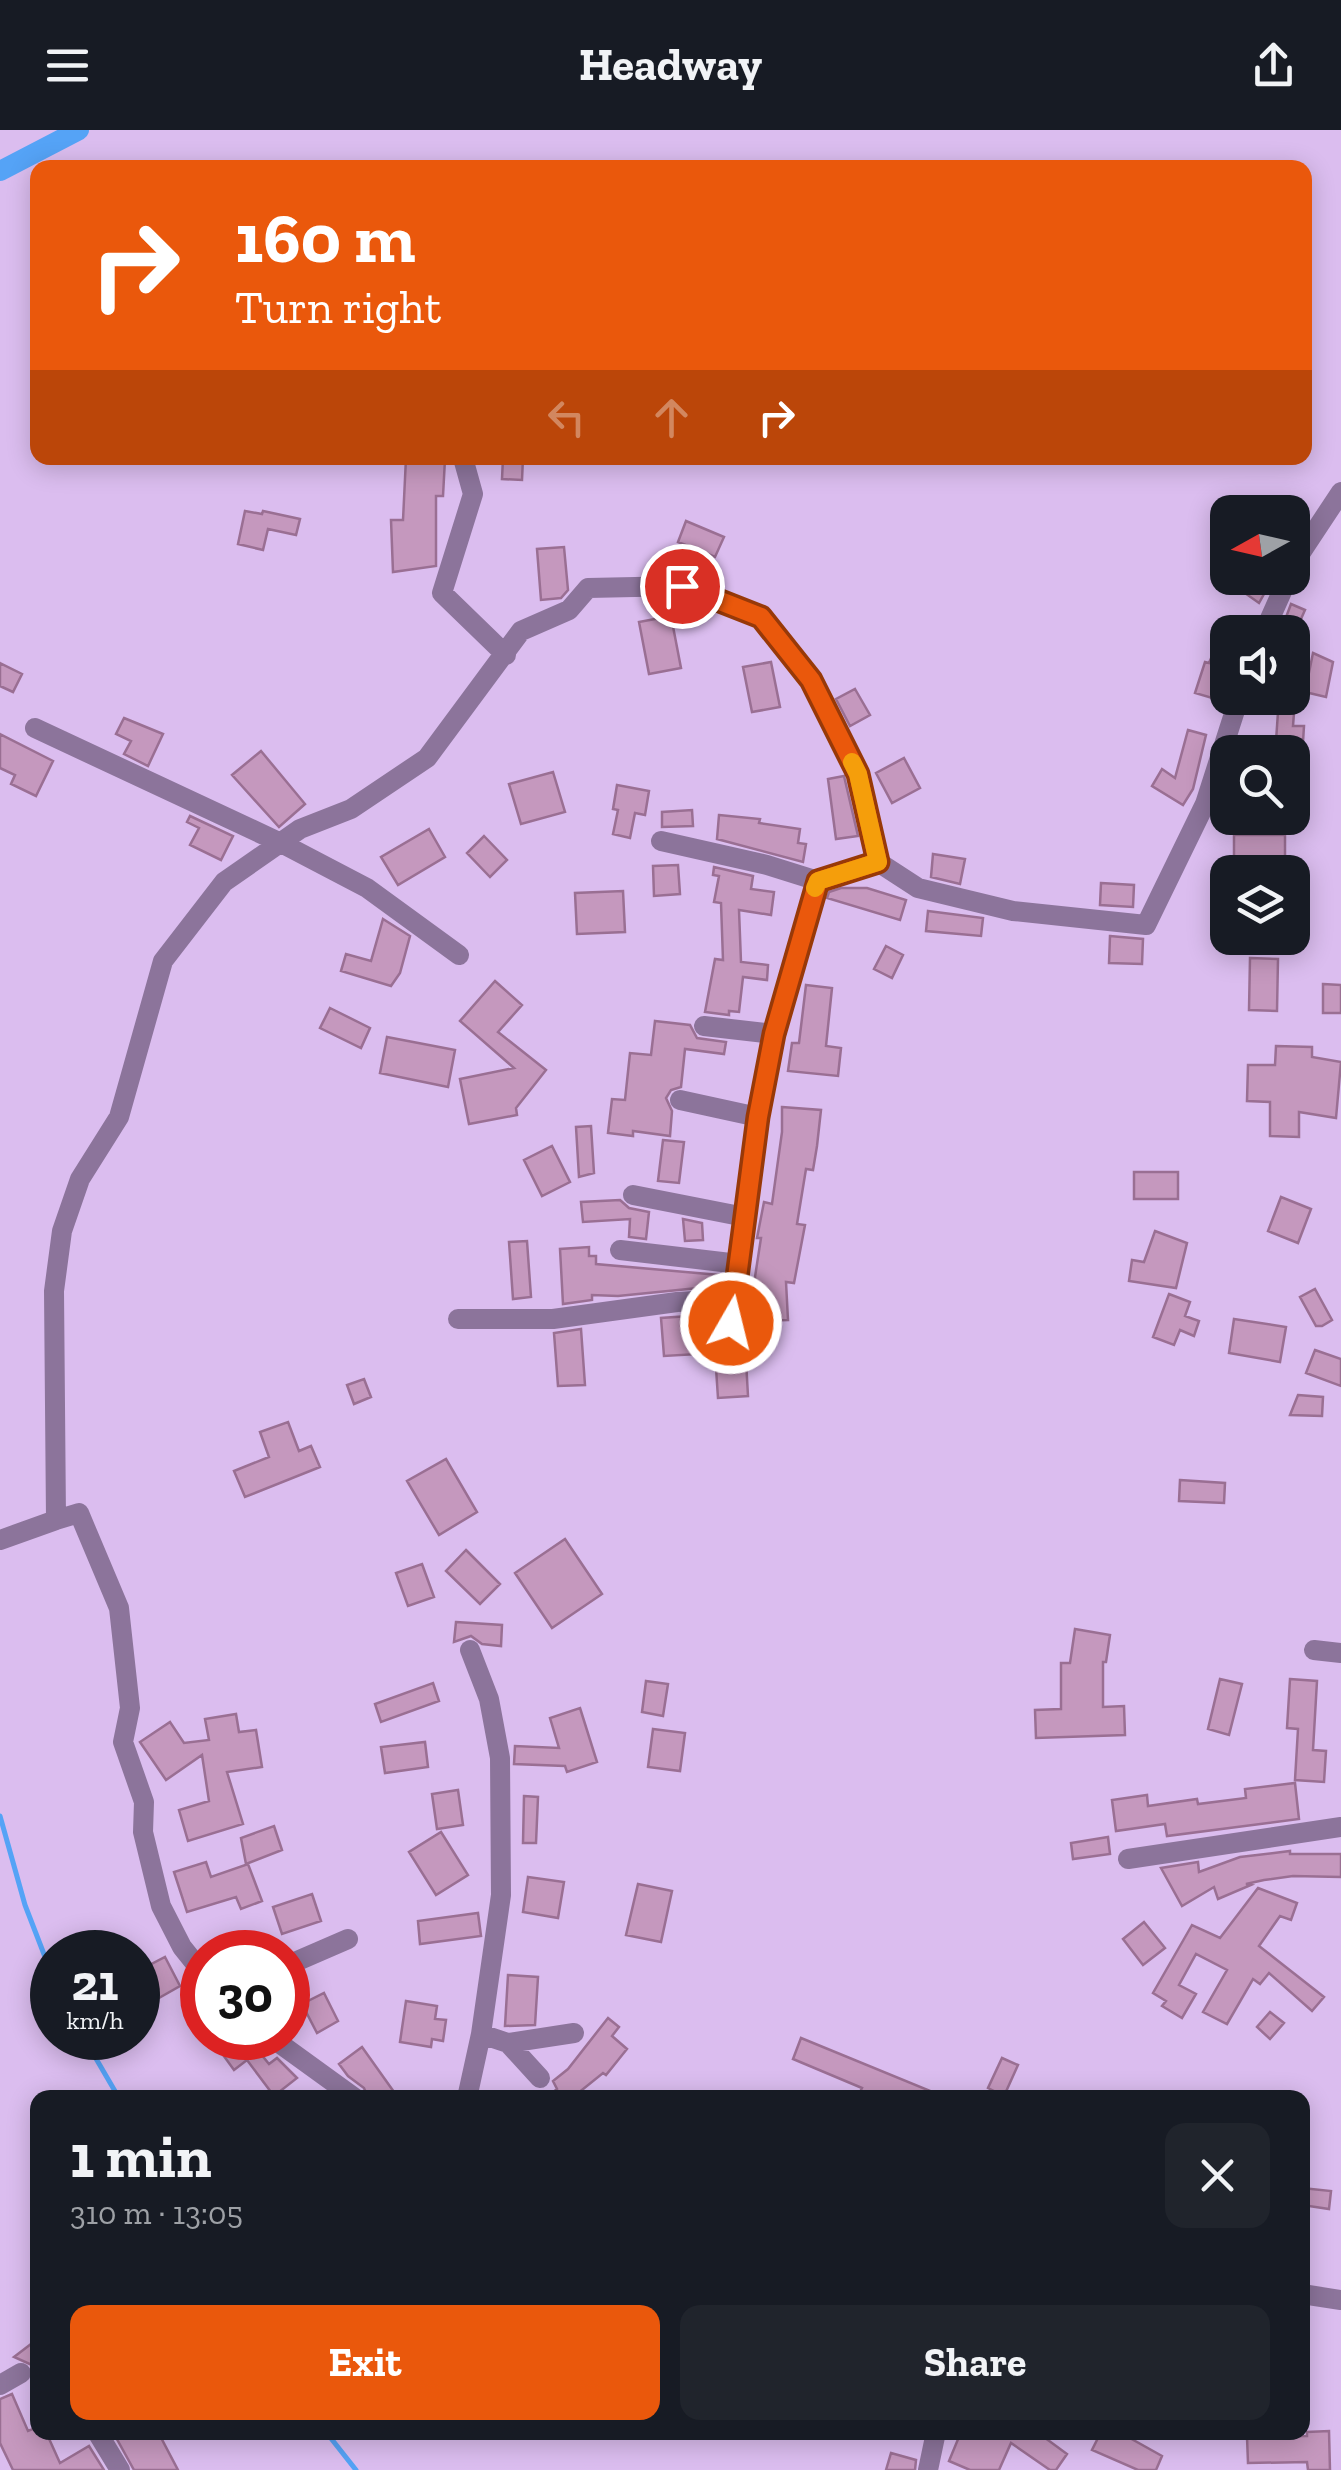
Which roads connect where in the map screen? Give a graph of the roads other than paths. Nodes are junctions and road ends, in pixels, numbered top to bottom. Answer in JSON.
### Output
{"nodes":[{"id":1,"x":465,"y":465,"type":"edge"},
{"id":2,"x":1341,"y":492,"type":"edge"},
{"id":3,"x":1310,"y":539,"type":"edge"},
{"id":4,"x":506,"y":655,"type":"junction"},
{"id":5,"x":1233,"y":715,"type":"edge"},
{"id":6,"x":35,"y":728,"type":"dead end"},
{"id":7,"x":661,"y":842,"type":"dead end"},
{"id":8,"x":281,"y":843,"type":"junction"},
{"id":9,"x":878,"y":862,"type":"junction"},
{"id":10,"x":818,"y":881,"type":"junction"},
{"id":11,"x":459,"y":955,"type":"dead end"},
{"id":12,"x":704,"y":1026,"type":"dead end"},
{"id":13,"x":774,"y":1034,"type":"junction"},
{"id":14,"x":680,"y":1100,"type":"dead end"},
{"id":15,"x":758,"y":1117,"type":"junction"},
{"id":16,"x":633,"y":1195,"type":"dead end"},
{"id":17,"x":745,"y":1217,"type":"junction"},
{"id":18,"x":620,"y":1250,"type":"dead end"},
{"id":19,"x":739,"y":1264,"type":"junction"},
{"id":20,"x":734,"y":1298,"type":"junction"},
{"id":21,"x":458,"y":1319,"type":"dead end"},
{"id":22,"x":731,"y":1323,"type":"dead end"},
{"id":23,"x":56,"y":1520,"type":"junction"},
{"id":24,"x":0,"y":1540,"type":"edge"},
{"id":25,"x":470,"y":1650,"type":"dead end"},
{"id":26,"x":1314,"y":1650,"type":"dead end"},
{"id":27,"x":1341,"y":1654,"type":"edge"},
{"id":28,"x":1341,"y":1828,"type":"edge"},
{"id":29,"x":1128,"y":1859,"type":"dead end"},
{"id":30,"x":348,"y":1939,"type":"dead end"},
{"id":31,"x":180,"y":1944,"type":"edge"},
{"id":32,"x":310,"y":1955,"type":"edge"},
{"id":33,"x":574,"y":2033,"type":"dead end"},
{"id":34,"x":481,"y":2034,"type":"junction"},
{"id":35,"x":508,"y":2043,"type":"junction"},
{"id":36,"x":302,"y":2060,"type":"edge"},
{"id":37,"x":540,"y":2078,"type":"dead end"},
{"id":38,"x":344,"y":2090,"type":"edge"},
{"id":39,"x":468,"y":2090,"type":"edge"},
{"id":40,"x":1310,"y":2295,"type":"edge"},
{"id":41,"x":1341,"y":2300,"type":"edge"},
{"id":42,"x":21,"y":2373,"type":"dead end"},
{"id":43,"x":0,"y":2384,"type":"edge"},
{"id":44,"x":102,"y":2440,"type":"edge"},
{"id":45,"x":934,"y":2440,"type":"edge"},
{"id":46,"x":120,"y":2470,"type":"edge"},
{"id":47,"x":928,"y":2470,"type":"edge"}],
"edges":[{"from":1,"to":4,"type":"street"},
{"from":2,"to":3,"type":"street"},
{"from":4,"to":8,"type":"street"},
{"from":4,"to":9,"type":"street"},
{"from":5,"to":9,"type":"street"},
{"from":6,"to":8,"type":"street"},
{"from":7,"to":10,"type":"street"},
{"from":8,"to":11,"type":"street"},
{"from":8,"to":23,"type":"street"},
{"from":9,"to":10,"type":"street"},
{"from":10,"to":13,"type":"street"},
{"from":12,"to":13,"type":"street"},
{"from":13,"to":15,"type":"street"},
{"from":14,"to":15,"type":"street"},
{"from":15,"to":17,"type":"street"},
{"from":16,"to":17,"type":"street"},
{"from":17,"to":19,"type":"street"},
{"from":18,"to":19,"type":"street"},
{"from":19,"to":20,"type":"street"},
{"from":20,"to":21,"type":"street"},
{"from":20,"to":22,"type":"street"},
{"from":23,"to":24,"type":"street"},
{"from":23,"to":31,"type":"street"},
{"from":25,"to":34,"type":"street"},
{"from":26,"to":27,"type":"street"},
{"from":28,"to":29,"type":"street"},
{"from":30,"to":32,"type":"street"},
{"from":33,"to":35,"type":"street"},
{"from":34,"to":35,"type":"street"},
{"from":34,"to":39,"type":"street"},
{"from":35,"to":37,"type":"street"},
{"from":36,"to":38,"type":"street"},
{"from":40,"to":41,"type":"street"},
{"from":42,"to":43,"type":"street"},
{"from":44,"to":46,"type":"street"},
{"from":45,"to":47,"type":"street"}]}
